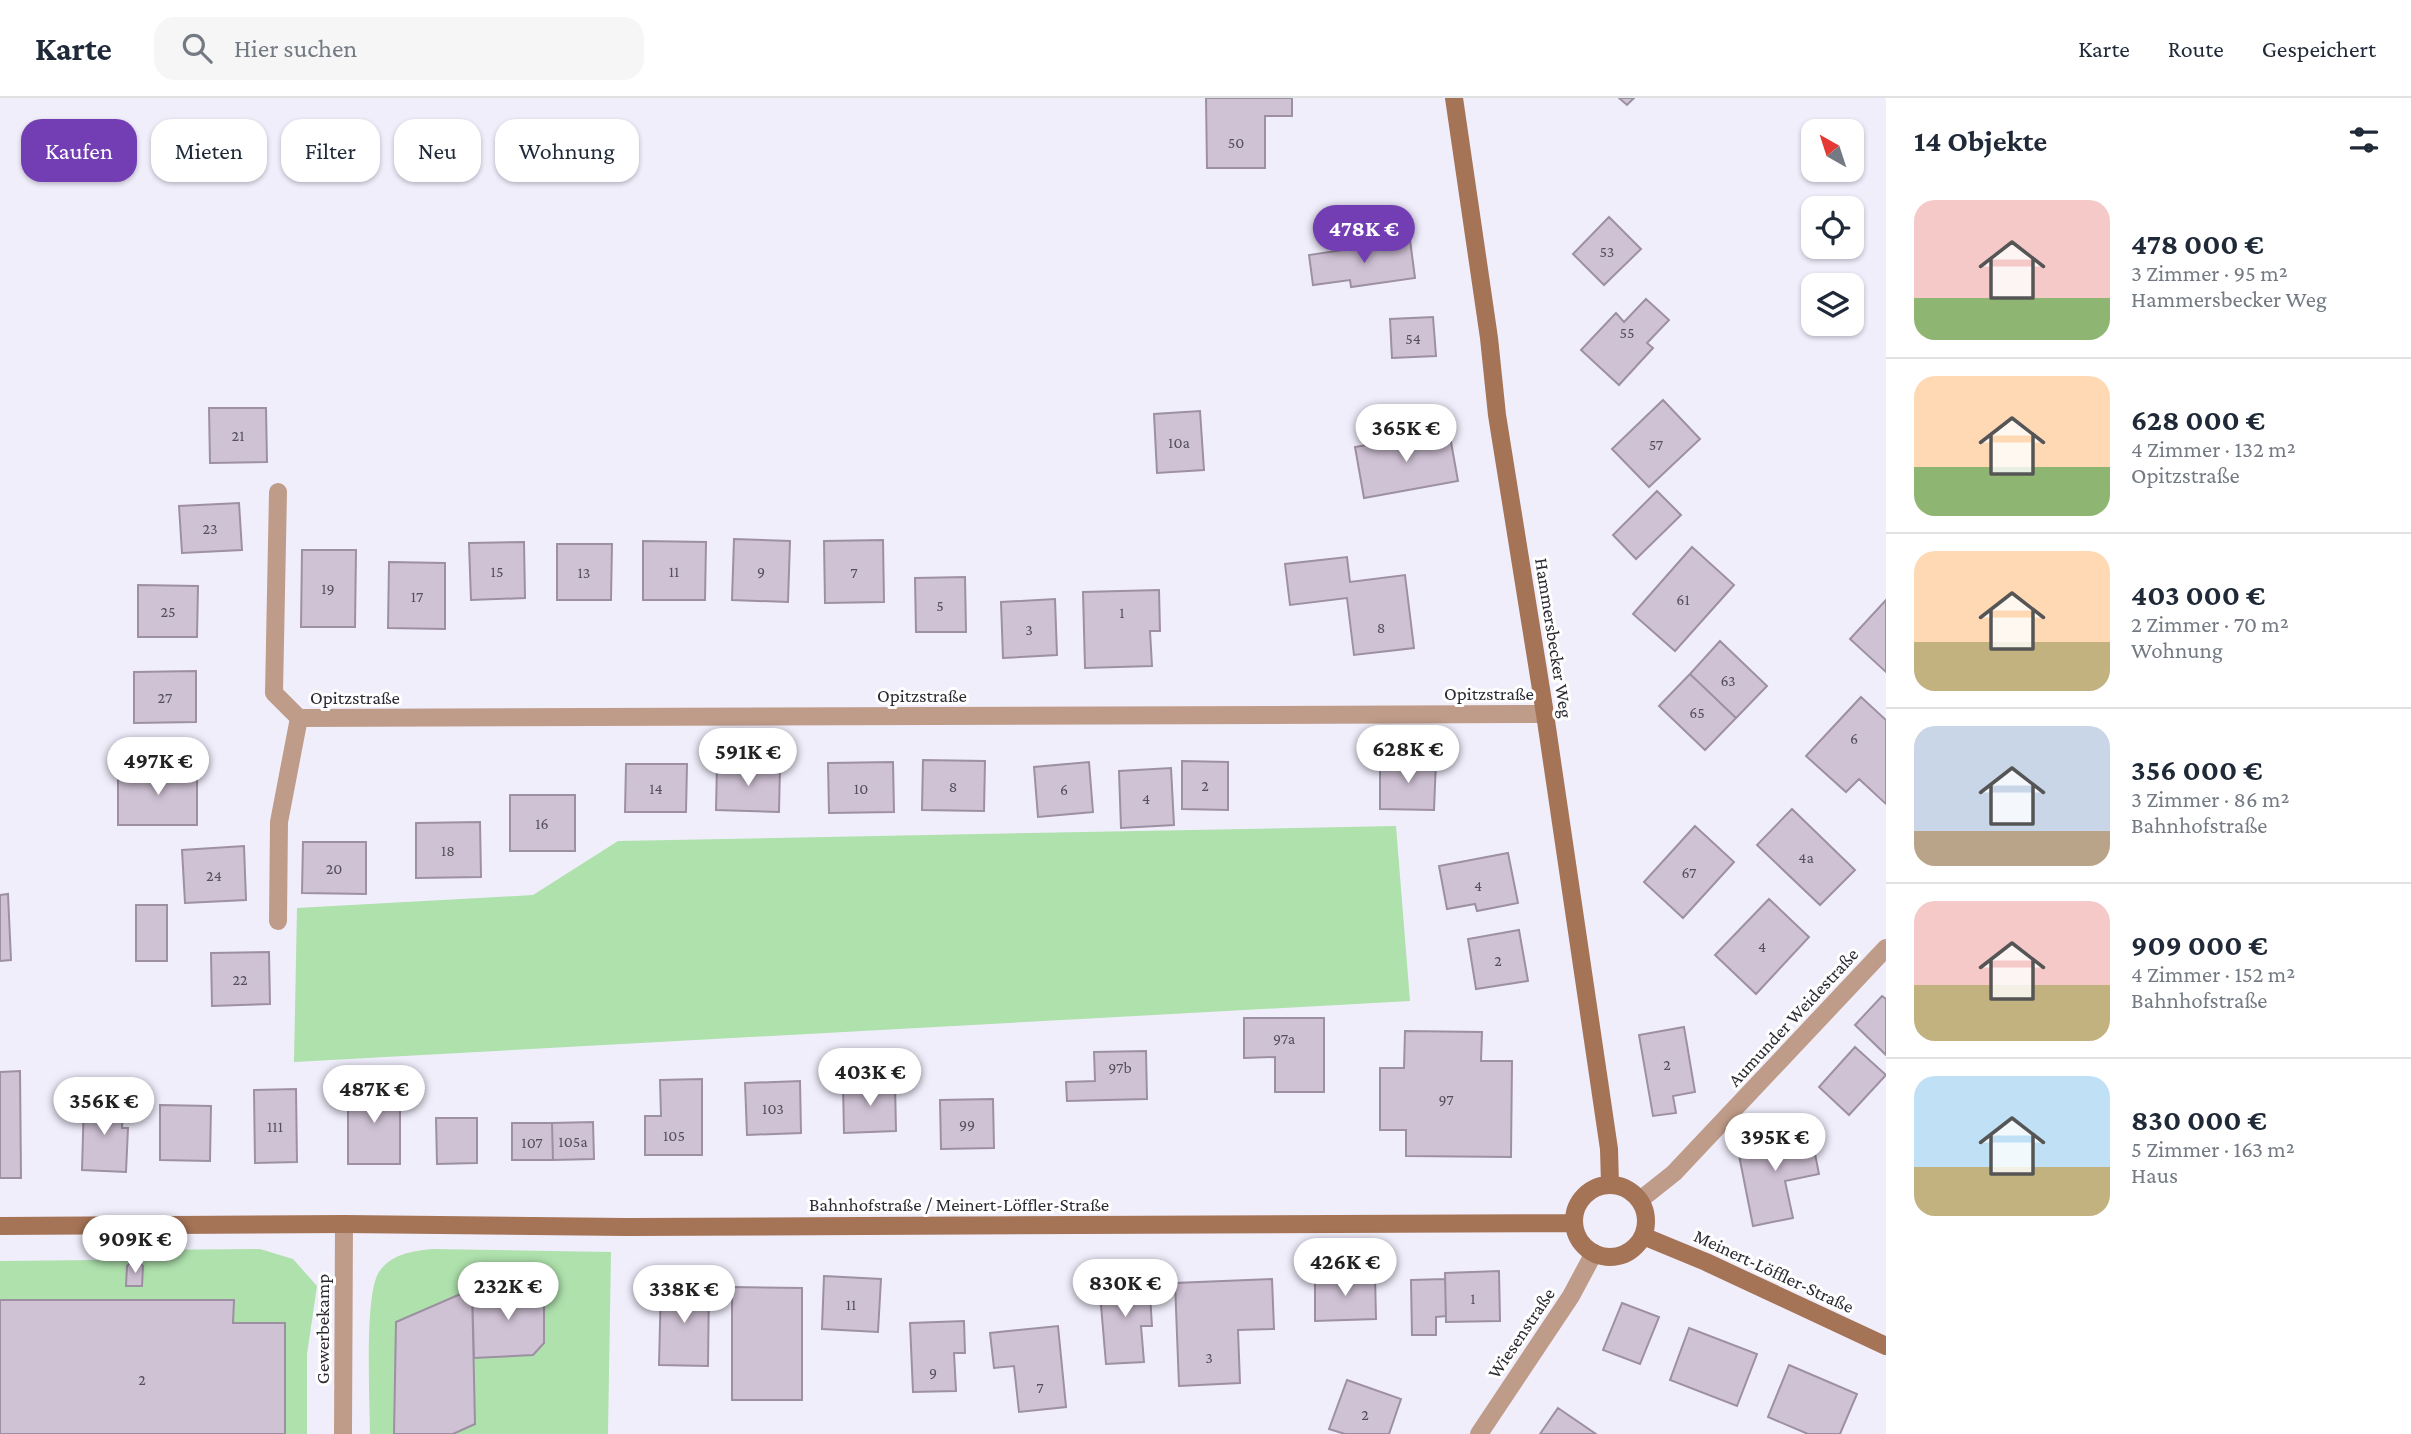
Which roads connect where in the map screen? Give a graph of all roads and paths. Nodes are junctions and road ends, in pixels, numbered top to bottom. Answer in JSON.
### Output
{"nodes":[{"id":1,"x":1454,"y":98,"type":"edge"},
{"id":2,"x":278,"y":492,"type":"dead end"},
{"id":3,"x":1545,"y":714,"type":"junction"},
{"id":4,"x":299,"y":718,"type":"junction"},
{"id":5,"x":278,"y":921,"type":"dead end"},
{"id":6,"x":1886,"y":948,"type":"edge"},
{"id":7,"x":1610,"y":1184,"type":"junction"},
{"id":8,"x":1640,"y":1200,"type":"junction"},
{"id":9,"x":1574,"y":1223,"type":"junction"},
{"id":10,"x":344,"y":1224,"type":"junction"},
{"id":11,"x":0,"y":1226,"type":"edge"},
{"id":12,"x":1643,"y":1236,"type":"junction"},
{"id":13,"x":1594,"y":1253,"type":"junction"},
{"id":14,"x":1886,"y":1346,"type":"edge"},
{"id":15,"x":343,"y":1434,"type":"edge"},
{"id":16,"x":1479,"y":1434,"type":"edge"}],
"edges":[{"from":1,"to":3,"type":"street","name":"Hammersbecker Weg"},
{"from":2,"to":4,"type":"street"},
{"from":3,"to":4,"type":"street","name":"Opitzstraße"},
{"from":3,"to":7,"type":"street","name":"Hammersbecker Weg"},
{"from":4,"to":5,"type":"street"},
{"from":6,"to":8,"type":"street","name":"Aumunder Weidestraße"},
{"from":7,"to":8,"type":"street"},
{"from":7,"to":9,"type":"street"},
{"from":8,"to":12,"type":"street"},
{"from":9,"to":10,"type":"street","name":"Bahnhofstraße / Meinert-Löffler-Straße"},
{"from":9,"to":13,"type":"street"},
{"from":10,"to":11,"type":"street","name":"Bahnhofstraße / Meinert-Löffler-Straße"},
{"from":10,"to":15,"type":"street","name":"Gewerbekamp"},
{"from":12,"to":13,"type":"street"},
{"from":12,"to":14,"type":"street","name":"Meinert-Löffler-Straße"},
{"from":13,"to":16,"type":"street","name":"Wiesenstraße"}]}
